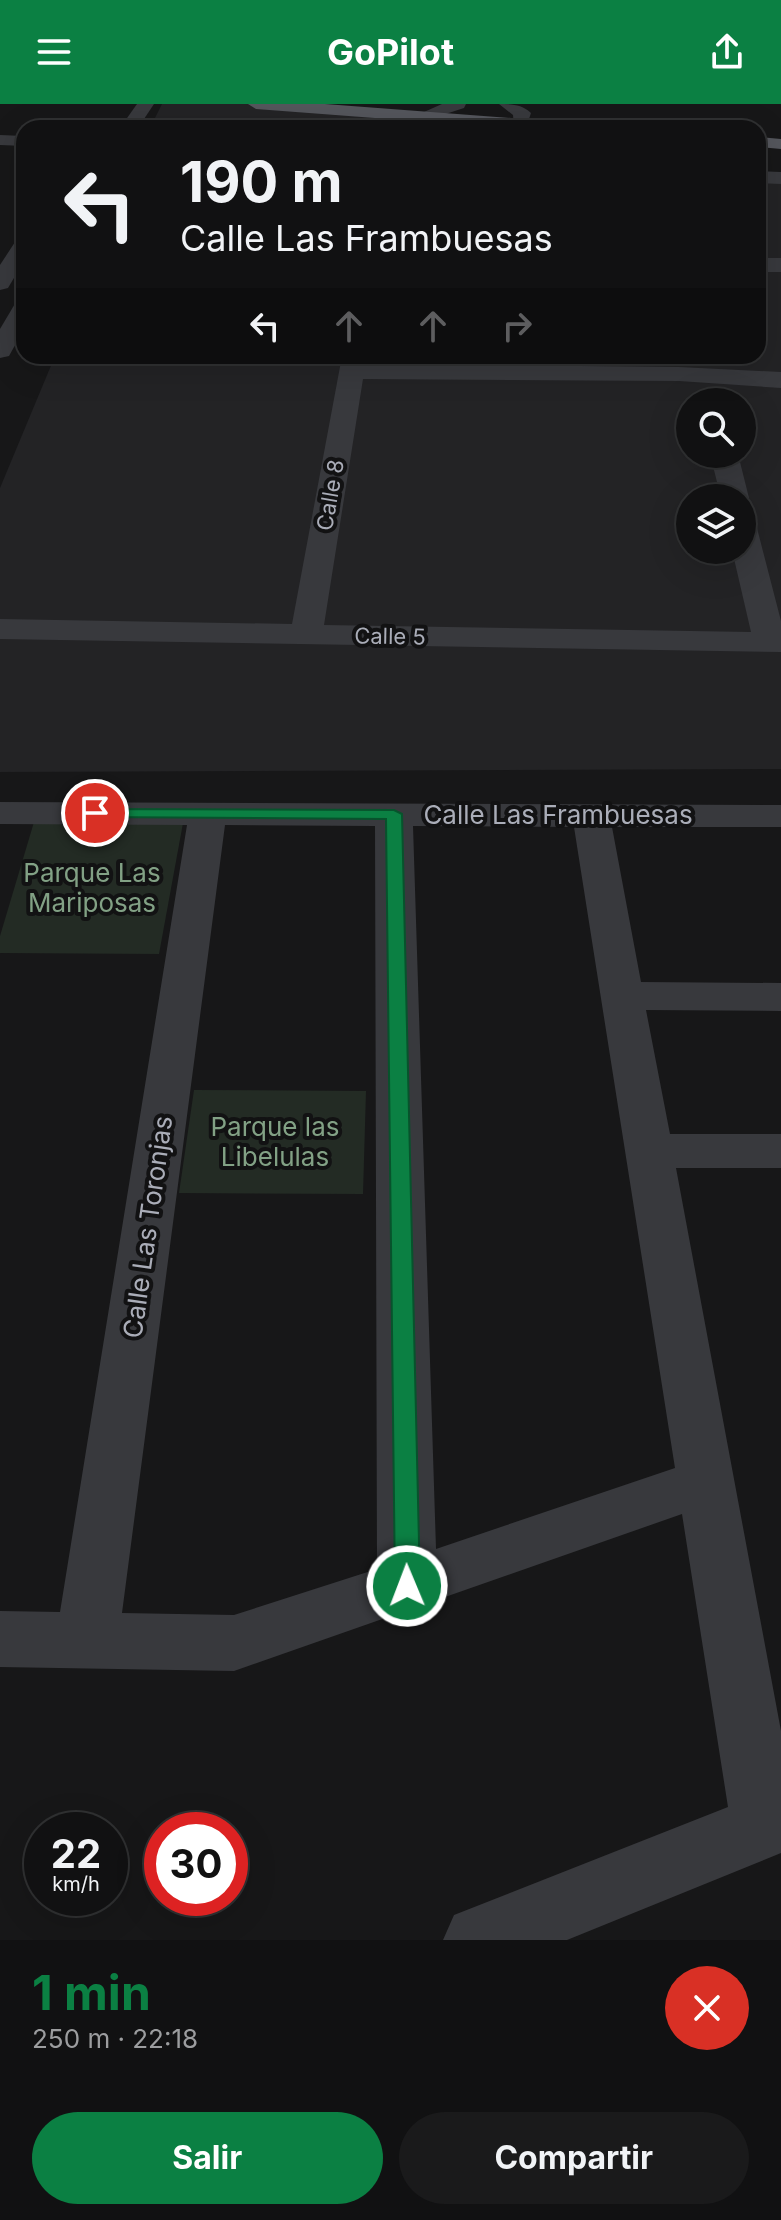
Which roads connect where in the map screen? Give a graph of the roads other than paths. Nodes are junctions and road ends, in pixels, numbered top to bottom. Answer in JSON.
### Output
{"nodes":[{"id":1,"x":256,"y":104,"type":"edge"},
{"id":2,"x":458,"y":104,"type":"edge"},
{"id":3,"x":507,"y":104,"type":"edge"},
{"id":4,"x":368,"y":108,"type":"edge"},
{"id":5,"x":424,"y":116,"type":"junction"},
{"id":6,"x":385,"y":120,"type":"edge"},
{"id":7,"x":394,"y":120,"type":"edge"},
{"id":8,"x":472,"y":120,"type":"edge"},
{"id":9,"x":521,"y":120,"type":"edge"},
{"id":10,"x":16,"y":256,"type":"edge"},
{"id":11,"x":0,"y":283,"type":"edge"},
{"id":12,"x":16,"y":320,"type":"edge"},
{"id":13,"x":2,"y":344,"type":"edge"},
{"id":14,"x":352,"y":364,"type":"edge"},
{"id":15,"x":702,"y":366,"type":"edge"},
{"id":16,"x":781,"y":380,"type":"edge"},
{"id":17,"x":708,"y":388,"type":"edge"},
{"id":18,"x":756,"y":549,"type":"edge"},
{"id":19,"x":0,"y":629,"type":"edge"},
{"id":20,"x":306,"y":635,"type":"junction"},
{"id":21,"x":776,"y":642,"type":"edge"},
{"id":22,"x":6,"y":813,"type":"edge"},
{"id":23,"x":208,"y":814,"type":"junction"},
{"id":24,"x":394,"y":814,"type":"junction"},
{"id":25,"x":591,"y":815,"type":"junction"},
{"id":26,"x":781,"y":816,"type":"edge"},
{"id":27,"x":0,"y":849,"type":"edge"},
{"id":28,"x":622,"y":996,"type":"junction"},
{"id":29,"x":781,"y":997,"type":"edge"},
{"id":30,"x":649,"y":1151,"type":"junction"},
{"id":31,"x":781,"y":1151,"type":"edge"},
{"id":32,"x":706,"y":1481,"type":"junction"},
{"id":33,"x":407,"y":1586,"type":"junction"},
{"id":34,"x":0,"y":1639,"type":"edge"},
{"id":35,"x":87,"y":1640,"type":"junction"},
{"id":36,"x":773,"y":1823,"type":"edge"},
{"id":37,"x":479,"y":1940,"type":"edge"}],
"edges":[{"from":1,"to":4,"type":"main road"},
{"from":2,"to":5,"type":"street"},
{"from":3,"to":9,"type":"street"},
{"from":4,"to":6,"type":"main road"},
{"from":5,"to":7,"type":"main road"},
{"from":5,"to":8,"type":"main road"},
{"from":10,"to":11,"type":"street"},
{"from":12,"to":13,"type":"street"},
{"from":14,"to":15,"type":"street"},
{"from":14,"to":20,"type":"street","name":"Calle 8"},
{"from":15,"to":16,"type":"street"},
{"from":15,"to":17,"type":"street"},
{"from":18,"to":21,"type":"street"},
{"from":19,"to":20,"type":"street","name":"Calle 5"},
{"from":20,"to":21,"type":"street","name":"Calle 5"},
{"from":22,"to":23,"type":"street","name":"Calle Las Frambuesas"},
{"from":22,"to":27,"type":"street"},
{"from":23,"to":24,"type":"street","name":"Calle Las Frambuesas"},
{"from":23,"to":35,"type":"street","name":"Calle Las Toronjas"},
{"from":24,"to":25,"type":"street","name":"Calle Las Frambuesas"},
{"from":24,"to":33,"type":"street"},
{"from":25,"to":26,"type":"street","name":"Calle Las Frambuesas"},
{"from":25,"to":28,"type":"street"},
{"from":28,"to":29,"type":"street"},
{"from":28,"to":30,"type":"street"},
{"from":30,"to":31,"type":"street"},
{"from":30,"to":32,"type":"street"},
{"from":32,"to":33,"type":"street"},
{"from":32,"to":36,"type":"street"},
{"from":33,"to":35,"type":"street"},
{"from":34,"to":35,"type":"street"},
{"from":36,"to":37,"type":"street"}]}
